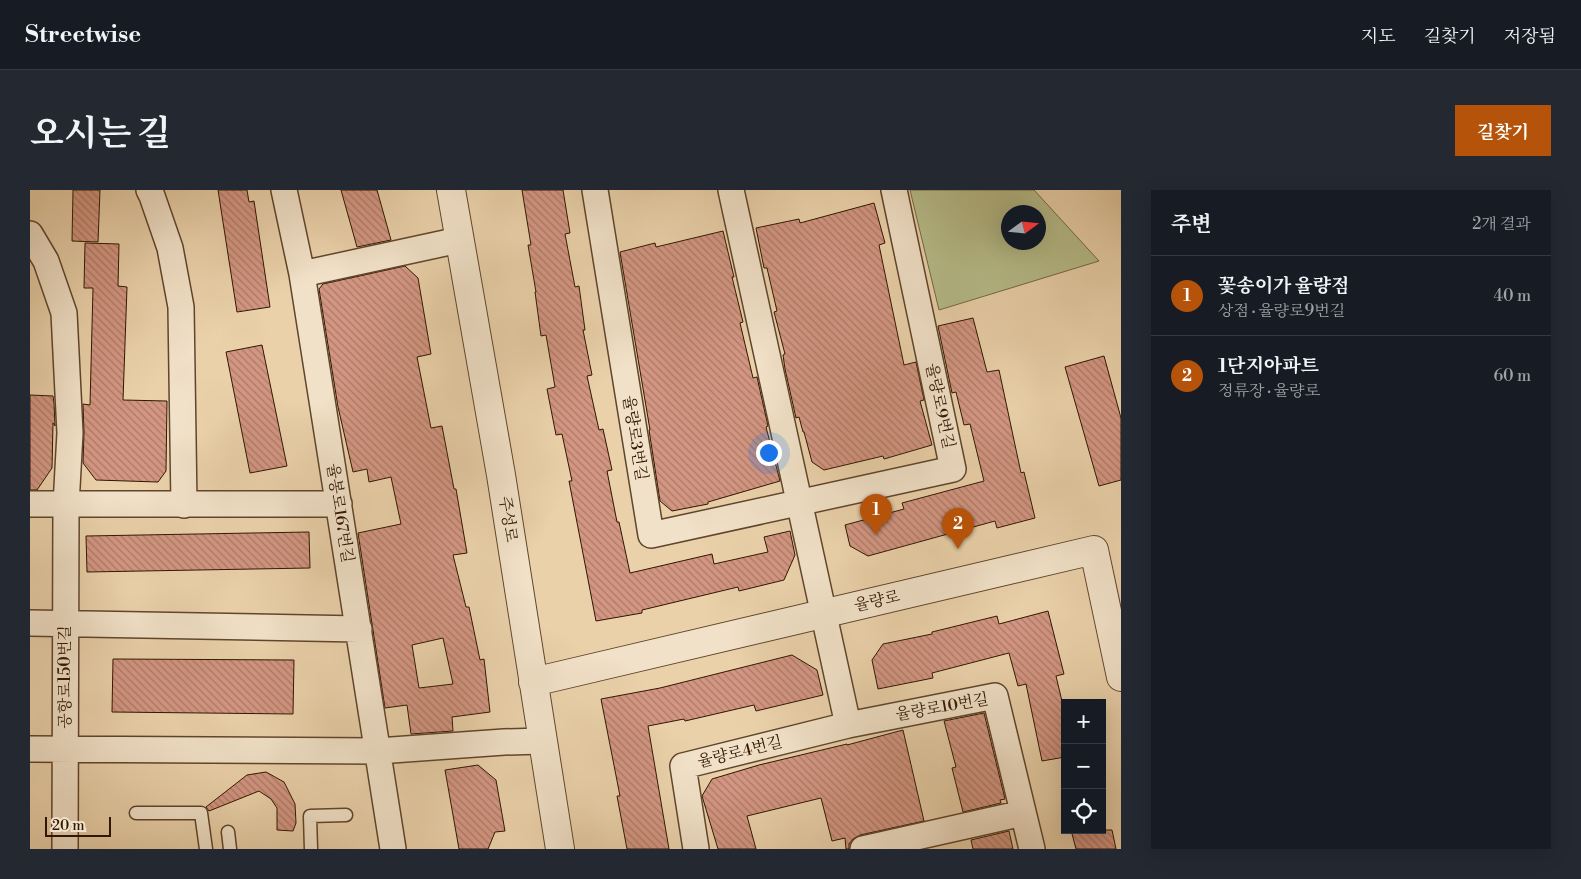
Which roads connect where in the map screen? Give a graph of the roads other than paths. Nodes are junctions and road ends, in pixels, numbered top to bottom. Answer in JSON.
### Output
{"nodes":[{"id":1,"x":149,"y":190,"type":"edge"},
{"id":2,"x":284,"y":190,"type":"edge"},
{"id":3,"x":451,"y":190,"type":"edge"},
{"id":4,"x":595,"y":190,"type":"edge"},
{"id":5,"x":731,"y":190,"type":"edge"},
{"id":6,"x":894,"y":190,"type":"edge"},
{"id":7,"x":30,"y":234,"type":"edge"},
{"id":8,"x":459,"y":240,"type":"junction"},
{"id":9,"x":302,"y":274,"type":"junction"},
{"id":10,"x":800,"y":501,"type":"junction"},
{"id":11,"x":30,"y":504,"type":"edge"},
{"id":12,"x":339,"y":504,"type":"junction"},
{"id":13,"x":66,"y":505,"type":"junction"},
{"id":14,"x":184,"y":505,"type":"junction"},
{"id":15,"x":825,"y":613,"type":"junction"},
{"id":16,"x":30,"y":623,"type":"edge"},
{"id":17,"x":65,"y":624,"type":"junction"},
{"id":18,"x":359,"y":628,"type":"junction"},
{"id":19,"x":1121,"y":677,"type":"edge"},
{"id":20,"x":533,"y":682,"type":"junction"},
{"id":21,"x":848,"y":725,"type":"junction"},
{"id":22,"x":542,"y":741,"type":"junction"},
{"id":23,"x":65,"y":748,"type":"junction"},
{"id":24,"x":30,"y":749,"type":"edge"},
{"id":25,"x":378,"y":751,"type":"junction"},
{"id":26,"x":136,"y":813,"type":"dead end"},
{"id":27,"x":1023,"y":813,"type":"junction"},
{"id":28,"x":346,"y":815,"type":"dead end"},
{"id":29,"x":228,"y":832,"type":"dead end"},
{"id":30,"x":65,"y":849,"type":"edge"},
{"id":31,"x":206,"y":849,"type":"edge"},
{"id":32,"x":230,"y":849,"type":"edge"},
{"id":33,"x":311,"y":849,"type":"edge"},
{"id":34,"x":393,"y":849,"type":"edge"},
{"id":35,"x":560,"y":849,"type":"edge"},
{"id":36,"x":696,"y":849,"type":"edge"},
{"id":37,"x":864,"y":849,"type":"edge"},
{"id":38,"x":1032,"y":849,"type":"edge"}],
"edges":[{"from":1,"to":14,"type":"street"},
{"from":2,"to":9,"type":"street","name":"율봉로167번길"},
{"from":3,"to":8,"type":"street","name":"주성로"},
{"from":4,"to":10,"type":"street","name":"율량로3번길"},
{"from":5,"to":10,"type":"street"},
{"from":6,"to":10,"type":"street","name":"율량로9번길"},
{"from":7,"to":13,"type":"street","name":"공항로150번길"},
{"from":8,"to":9,"type":"street"},
{"from":8,"to":20,"type":"street","name":"주성로"},
{"from":9,"to":12,"type":"street","name":"율봉로167번길"},
{"from":10,"to":15,"type":"street"},
{"from":11,"to":13,"type":"street"},
{"from":12,"to":14,"type":"street"},
{"from":12,"to":18,"type":"street","name":"율봉로167번길"},
{"from":13,"to":14,"type":"street"},
{"from":13,"to":17,"type":"street","name":"공항로150번길"},
{"from":15,"to":19,"type":"street","name":"율량로"},
{"from":15,"to":20,"type":"street","name":"율량로"},
{"from":15,"to":21,"type":"street"},
{"from":16,"to":17,"type":"street"},
{"from":17,"to":18,"type":"street"},
{"from":17,"to":23,"type":"street","name":"공항로150번길"},
{"from":18,"to":25,"type":"street","name":"율봉로167번길"},
{"from":20,"to":22,"type":"street","name":"주성로"},
{"from":21,"to":27,"type":"street","name":"율량로10번길"},
{"from":21,"to":36,"type":"street","name":"율량로4번길"},
{"from":22,"to":25,"type":"street"},
{"from":22,"to":35,"type":"street","name":"주성로"},
{"from":23,"to":24,"type":"street"},
{"from":23,"to":25,"type":"street"},
{"from":23,"to":30,"type":"street","name":"공항로150번길"},
{"from":25,"to":34,"type":"street","name":"율봉로167번길"},
{"from":26,"to":31,"type":"lane"},
{"from":27,"to":37,"type":"street"},
{"from":27,"to":38,"type":"street","name":"율량로10번길"},
{"from":28,"to":33,"type":"lane"},
{"from":29,"to":32,"type":"lane"}]}
